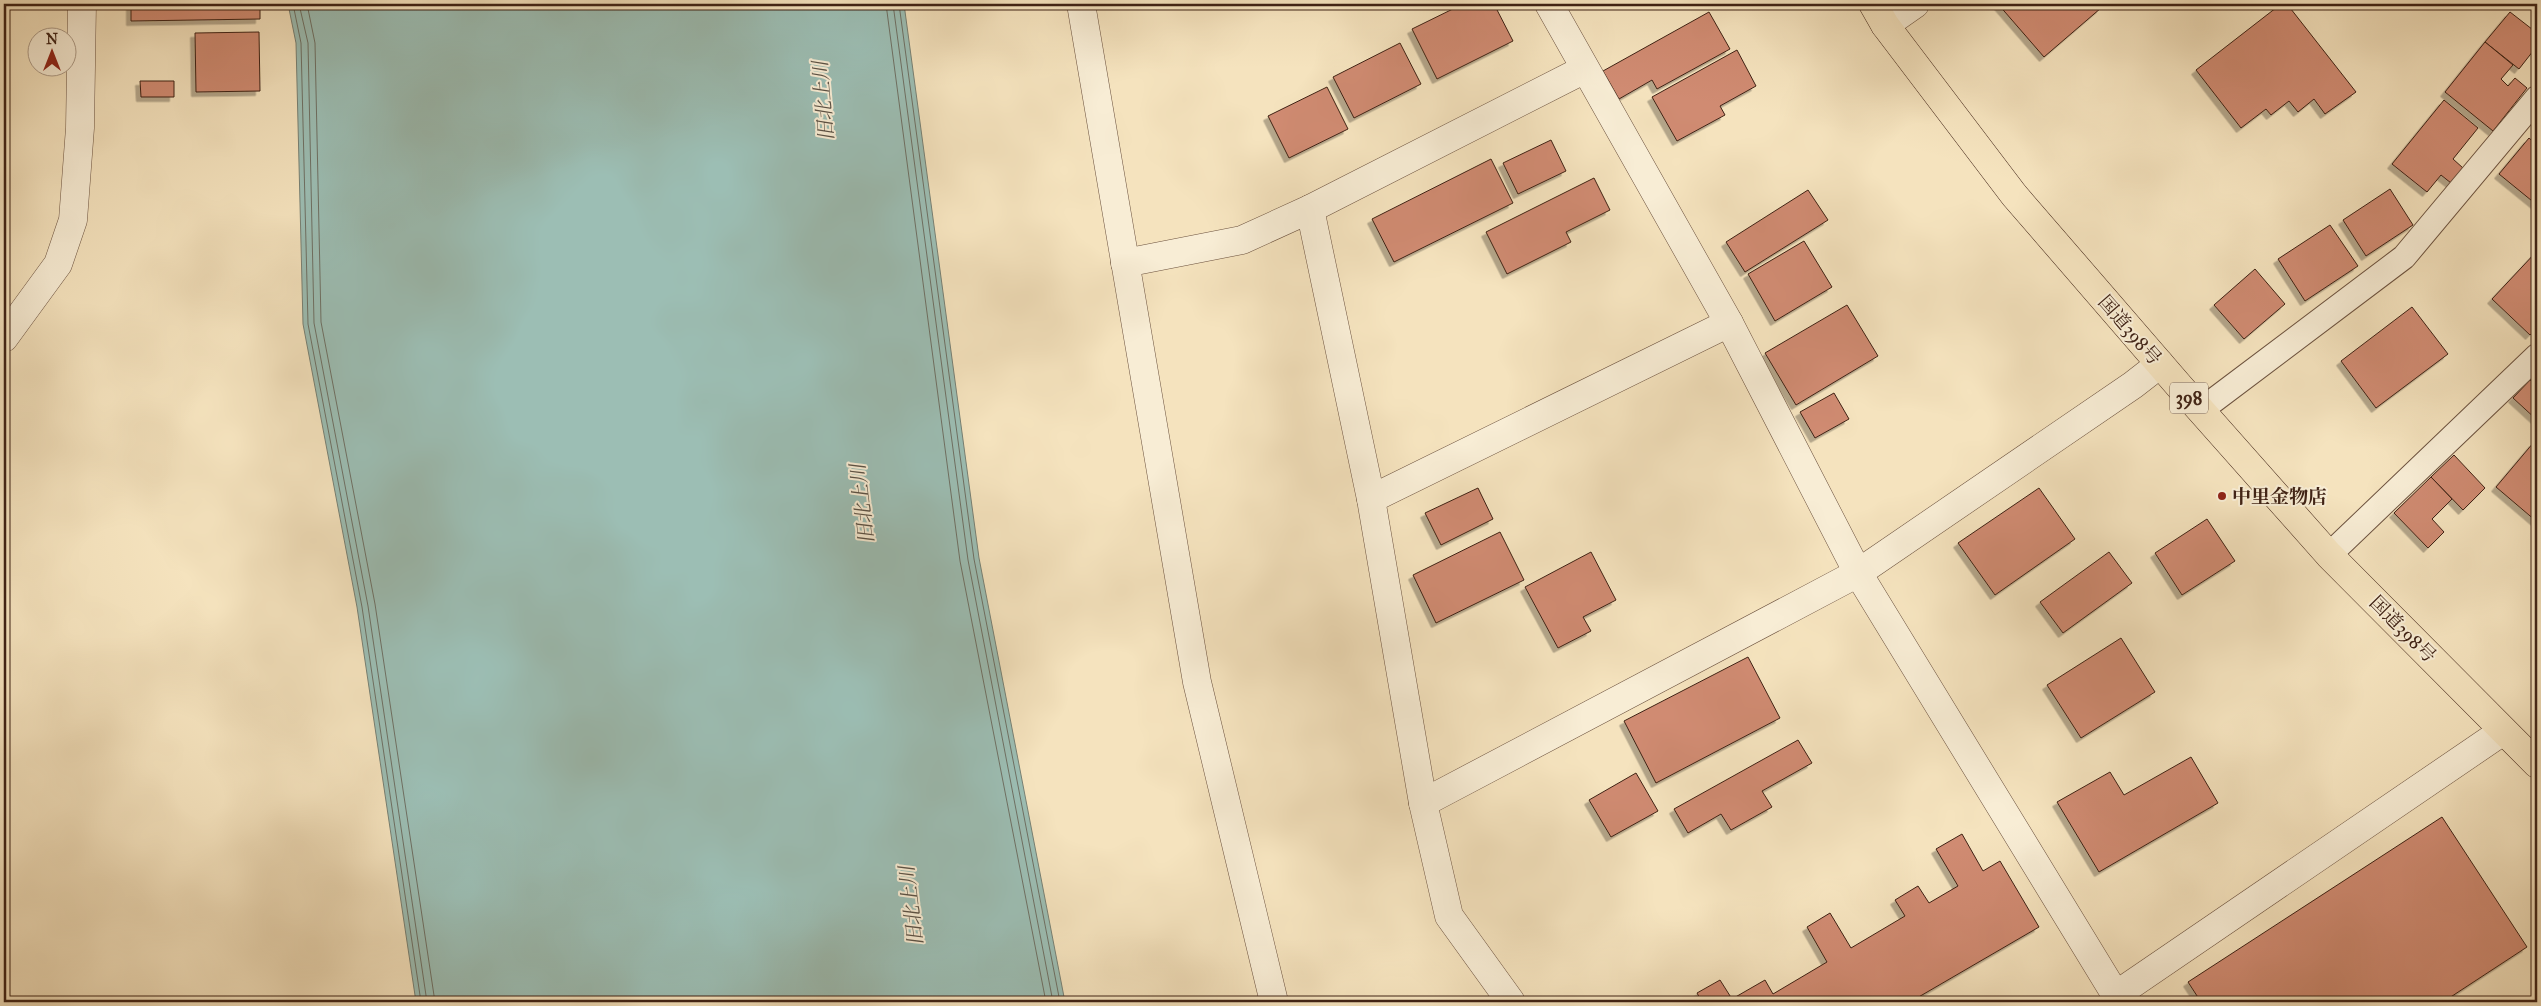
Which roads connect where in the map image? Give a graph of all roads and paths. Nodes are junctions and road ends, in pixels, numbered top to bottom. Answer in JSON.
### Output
{"nodes":[{"id":1,"x":82,"y":4,"type":"edge"},
{"id":2,"x":1081,"y":4,"type":"edge"},
{"id":3,"x":1549,"y":4,"type":"edge"},
{"id":4,"x":1915,"y":4,"type":"edge"},
{"id":5,"x":1879,"y":14,"type":"edge"},
{"id":6,"x":1585,"y":69,"type":"junction"},
{"id":7,"x":2537,"y":98,"type":"edge"},
{"id":8,"x":1310,"y":209,"type":"junction"},
{"id":9,"x":1125,"y":263,"type":"junction"},
{"id":10,"x":1729,"y":323,"type":"junction"},
{"id":11,"x":4,"y":338,"type":"edge"},
{"id":12,"x":2537,"y":356,"type":"edge"},
{"id":13,"x":2160,"y":364,"type":"junction"},
{"id":14,"x":2201,"y":410,"type":"junction"},
{"id":15,"x":1370,"y":498,"type":"junction"},
{"id":16,"x":2329,"y":555,"type":"junction"},
{"id":17,"x":1858,"y":573,"type":"junction"},
{"id":18,"x":2503,"y":731,"type":"junction"},
{"id":19,"x":2537,"y":764,"type":"edge"},
{"id":20,"x":1423,"y":803,"type":"junction"},
{"id":21,"x":2118,"y":999,"type":"edge"},
{"id":22,"x":1274,"y":1002,"type":"edge"},
{"id":23,"x":1511,"y":1002,"type":"edge"}],
"edges":[{"from":1,"to":11,"type":"street"},
{"from":2,"to":9,"type":"street"},
{"from":3,"to":6,"type":"street"},
{"from":4,"to":5,"type":"street"},
{"from":5,"to":13,"type":"highway","name":"国道398号","number":"398"},
{"from":6,"to":8,"type":"street"},
{"from":6,"to":10,"type":"street"},
{"from":7,"to":14,"type":"lane"},
{"from":8,"to":9,"type":"street"},
{"from":8,"to":15,"type":"street"},
{"from":9,"to":22,"type":"street"},
{"from":10,"to":15,"type":"street"},
{"from":10,"to":17,"type":"street"},
{"from":12,"to":16,"type":"lane"},
{"from":13,"to":14,"type":"highway","name":"国道398号","number":"398"},
{"from":13,"to":17,"type":"street"},
{"from":14,"to":16,"type":"highway","name":"国道398号","number":"398"},
{"from":15,"to":20,"type":"street"},
{"from":16,"to":18,"type":"highway","name":"国道398号","number":"398"},
{"from":17,"to":20,"type":"street"},
{"from":17,"to":21,"type":"street"},
{"from":18,"to":19,"type":"highway","name":"国道398号","number":"398"},
{"from":18,"to":21,"type":"street"},
{"from":20,"to":23,"type":"street"}]}
